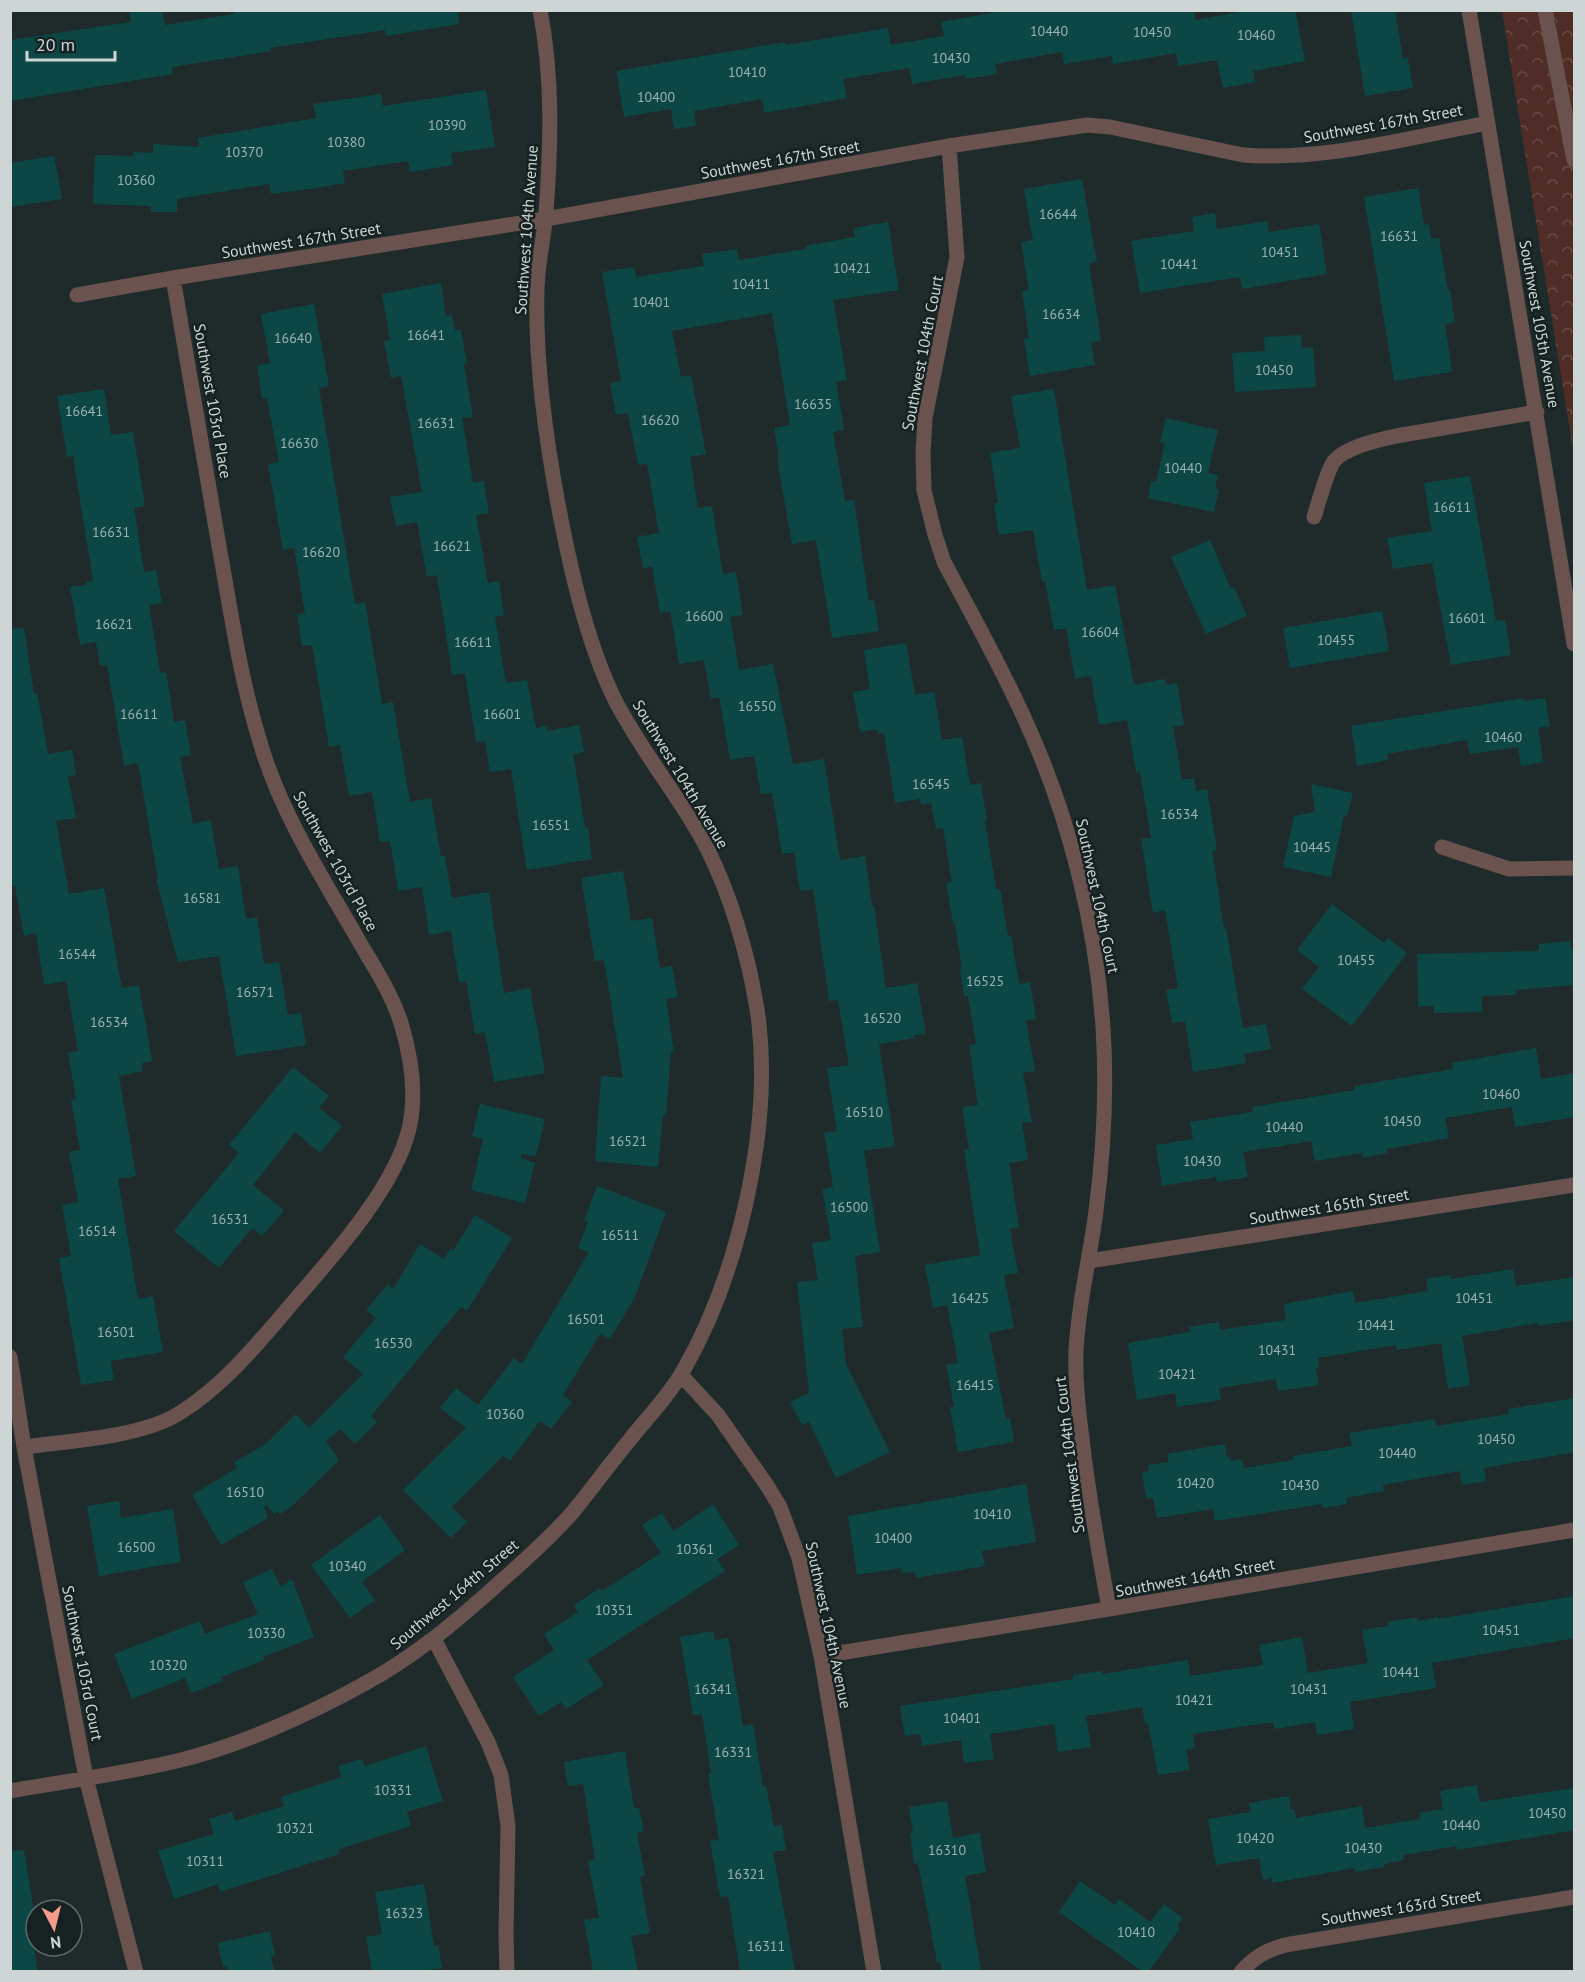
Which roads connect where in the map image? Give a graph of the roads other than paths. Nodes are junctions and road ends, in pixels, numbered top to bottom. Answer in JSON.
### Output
{"nodes":[{"id":1,"x":540,"y":10,"type":"edge"},
{"id":2,"x":1469,"y":10,"type":"edge"},
{"id":3,"x":1545,"y":10,"type":"edge"},
{"id":4,"x":1488,"y":123,"type":"junction"},
{"id":5,"x":950,"y":146,"type":"junction"},
{"id":6,"x":1575,"y":160,"type":"edge"},
{"id":7,"x":546,"y":219,"type":"junction"},
{"id":8,"x":173,"y":278,"type":"junction"},
{"id":9,"x":77,"y":295,"type":"dead end"},
{"id":10,"x":1537,"y":412,"type":"junction"},
{"id":11,"x":1314,"y":516,"type":"dead end"},
{"id":12,"x":1569,"y":569,"type":"edge"},
{"id":13,"x":1575,"y":644,"type":"edge"},
{"id":14,"x":1442,"y":848,"type":"dead end"},
{"id":15,"x":1575,"y":868,"type":"edge"},
{"id":16,"x":1575,"y":1185,"type":"edge"},
{"id":17,"x":1089,"y":1261,"type":"junction"},
{"id":18,"x":10,"y":1357,"type":"edge"},
{"id":19,"x":681,"y":1375,"type":"junction"},
{"id":20,"x":24,"y":1447,"type":"junction"},
{"id":21,"x":1575,"y":1530,"type":"edge"},
{"id":22,"x":1109,"y":1609,"type":"junction"},
{"id":23,"x":434,"y":1639,"type":"junction"},
{"id":24,"x":820,"y":1656,"type":"junction"},
{"id":25,"x":86,"y":1778,"type":"junction"},
{"id":26,"x":10,"y":1791,"type":"edge"},
{"id":27,"x":1575,"y":1897,"type":"edge"},
{"id":28,"x":136,"y":1971,"type":"edge"},
{"id":29,"x":507,"y":1971,"type":"edge"},
{"id":30,"x":874,"y":1971,"type":"edge"},
{"id":31,"x":1241,"y":1971,"type":"edge"}],
"edges":[{"from":1,"to":7,"type":"street","name":"Southwest 104th Avenue"},
{"from":2,"to":4,"type":"street","name":"Southwest 105th Avenue"},
{"from":3,"to":6,"type":"street"},
{"from":4,"to":5,"type":"street","name":"Southwest 167th Street"},
{"from":4,"to":10,"type":"street","name":"Southwest 105th Avenue"},
{"from":5,"to":7,"type":"street","name":"Southwest 167th Street"},
{"from":5,"to":17,"type":"street","name":"Southwest 104th Court"},
{"from":7,"to":8,"type":"street","name":"Southwest 167th Street"},
{"from":7,"to":19,"type":"street","name":"Southwest 104th Avenue"},
{"from":8,"to":9,"type":"street","name":"Southwest 167th Street"},
{"from":8,"to":20,"type":"street","name":"Southwest 103rd Place"},
{"from":10,"to":11,"type":"street"},
{"from":10,"to":12,"type":"street","name":"Southwest 105th Avenue"},
{"from":12,"to":13,"type":"street","name":"Southwest 105th Avenue"},
{"from":14,"to":15,"type":"street"},
{"from":16,"to":17,"type":"street","name":"Southwest 165th Street"},
{"from":17,"to":22,"type":"street","name":"Southwest 104th Court"},
{"from":18,"to":20,"type":"street","name":"Southwest 103rd Court"},
{"from":19,"to":23,"type":"street","name":"Southwest 164th Street"},
{"from":19,"to":24,"type":"street","name":"Southwest 104th Avenue"},
{"from":20,"to":25,"type":"street","name":"Southwest 103rd Court"},
{"from":21,"to":22,"type":"street","name":"Southwest 164th Street"},
{"from":22,"to":24,"type":"street","name":"Southwest 164th Street"},
{"from":23,"to":25,"type":"street","name":"Southwest 164th Street"},
{"from":23,"to":29,"type":"street"},
{"from":24,"to":30,"type":"street","name":"Southwest 104th Avenue"},
{"from":25,"to":26,"type":"street","name":"Southwest 164th Street"},
{"from":25,"to":28,"type":"street","name":"Southwest 103rd Court"},
{"from":27,"to":31,"type":"street","name":"Southwest 163rd Street"}]}
